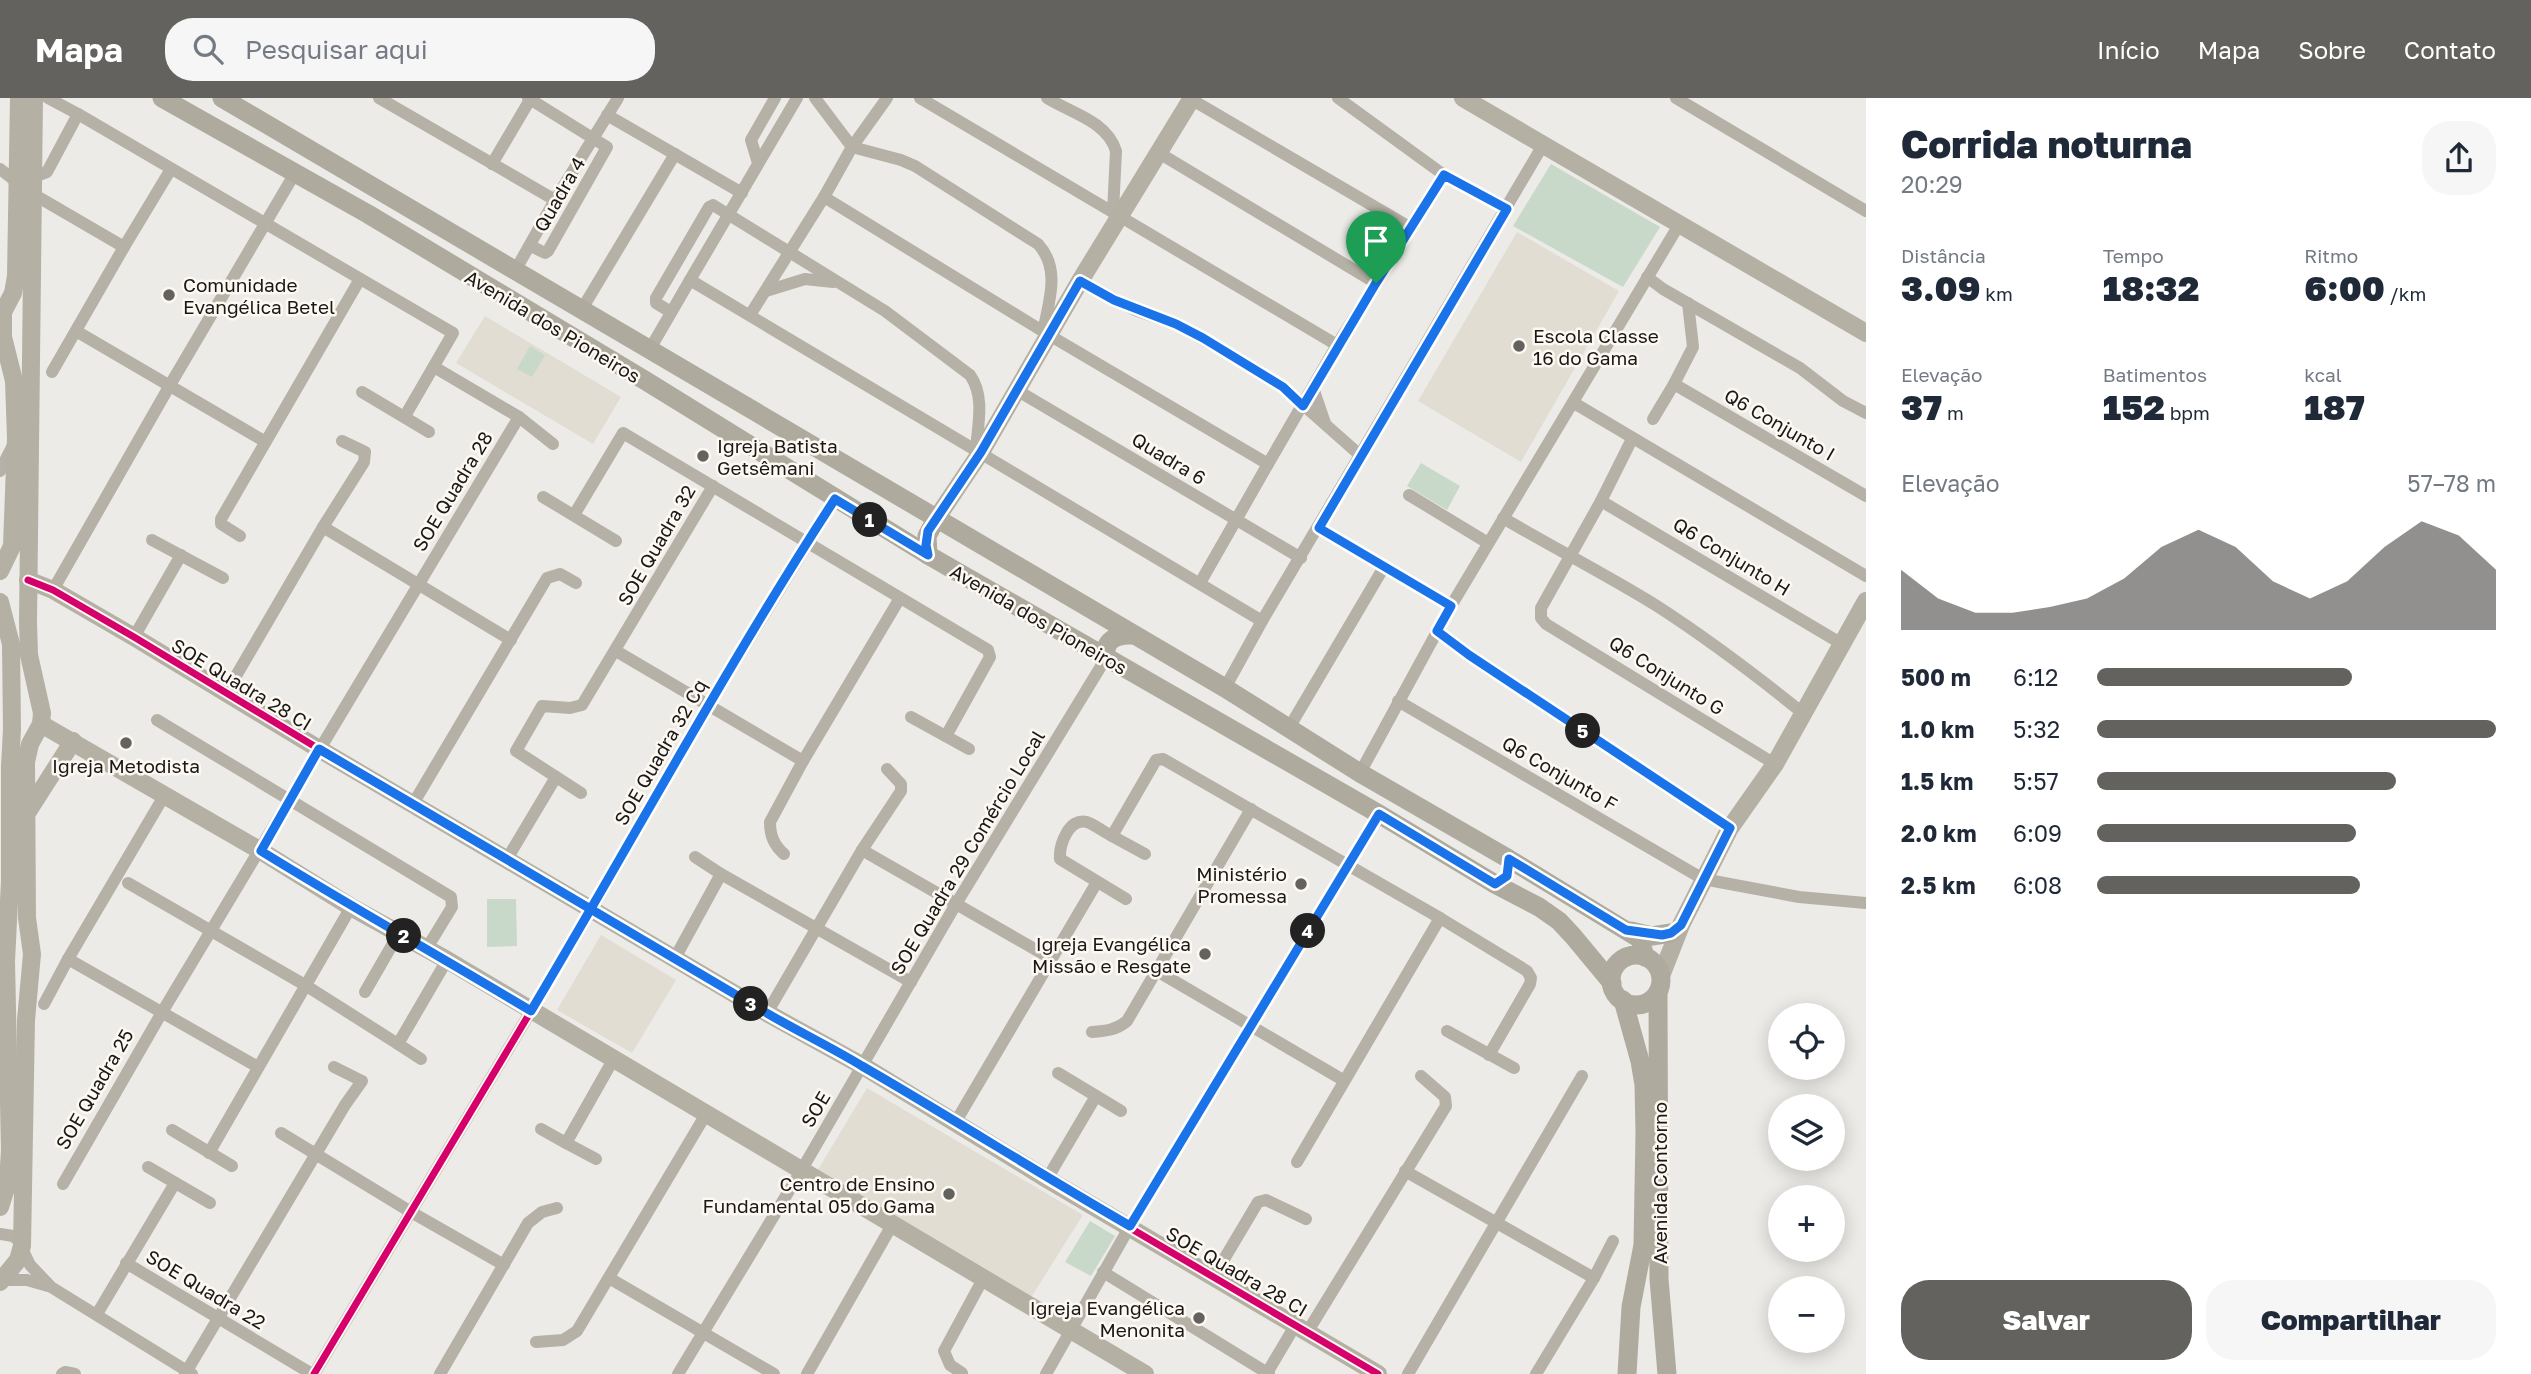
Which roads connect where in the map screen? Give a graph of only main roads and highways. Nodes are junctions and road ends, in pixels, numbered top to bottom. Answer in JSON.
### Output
{"nodes":[{"id":1,"x":162,"y":98,"type":"edge"},
{"id":2,"x":226,"y":99,"type":"edge"},
{"id":3,"x":358,"y":178,"type":"junction"},
{"id":4,"x":383,"y":192,"type":"junction"},
{"id":5,"x":348,"y":203,"type":"junction"},
{"id":6,"x":368,"y":214,"type":"junction"},
{"id":7,"x":646,"y":381,"type":"junction"},
{"id":8,"x":705,"y":383,"type":"junction"},
{"id":9,"x":713,"y":424,"type":"junction"},
{"id":10,"x":797,"y":438,"type":"junction"},
{"id":11,"x":936,"y":519,"type":"junction"},
{"id":12,"x":928,"y":555,"type":"junction"},
{"id":13,"x":1013,"y":563,"type":"junction"},
{"id":14,"x":997,"y":594,"type":"junction"},
{"id":15,"x":1132,"y":635,"type":"junction"},
{"id":16,"x":1106,"y":658,"type":"junction"},
{"id":17,"x":1509,"y":859,"type":"junction"},
{"id":18,"x":1495,"y":884,"type":"junction"},
{"id":19,"x":1676,"y":929,"type":"road end"},
{"id":20,"x":1626,"y":930,"type":"junction"},
{"id":21,"x":1646,"y":957,"type":"junction"},
{"id":22,"x":1659,"y":984,"type":"junction"},
{"id":23,"x":1617,"y":992,"type":"junction"},
{"id":24,"x":1628,"y":1374,"type":"edge"},
{"id":25,"x":1667,"y":1374,"type":"edge"}],
"edges":[{"from":1,"to":5,"type":"main road","name":"Avenida dos Pioneiros"},
{"from":2,"to":3,"type":"main road","name":"Avenida dos Pioneiros"},
{"from":3,"to":4,"type":"main road","name":"Avenida dos Pioneiros"},
{"from":3,"to":5,"type":"main road"},
{"from":4,"to":6,"type":"main road"},
{"from":4,"to":8,"type":"main road","name":"Avenida dos Pioneiros"},
{"from":5,"to":6,"type":"main road","name":"Avenida dos Pioneiros"},
{"from":6,"to":7,"type":"main road","name":"Avenida dos Pioneiros"},
{"from":7,"to":8,"type":"main road"},
{"from":7,"to":9,"type":"main road","name":"Avenida dos Pioneiros"},
{"from":8,"to":10,"type":"main road","name":"Avenida dos Pioneiros"},
{"from":9,"to":10,"type":"main road"},
{"from":9,"to":12,"type":"main road","name":"Avenida dos Pioneiros"},
{"from":10,"to":11,"type":"main road","name":"Avenida dos Pioneiros"},
{"from":11,"to":12,"type":"main road"},
{"from":11,"to":13,"type":"main road","name":"Avenida dos Pioneiros"},
{"from":12,"to":14,"type":"main road","name":"Avenida dos Pioneiros"},
{"from":13,"to":14,"type":"main road"},
{"from":13,"to":15,"type":"main road","name":"Avenida dos Pioneiros"},
{"from":14,"to":16,"type":"main road","name":"Avenida dos Pioneiros"},
{"from":15,"to":16,"type":"main road"},
{"from":15,"to":17,"type":"main road","name":"Avenida dos Pioneiros"},
{"from":16,"to":18,"type":"main road","name":"Avenida dos Pioneiros"},
{"from":17,"to":18,"type":"main road"},
{"from":17,"to":20,"type":"main road","name":"Avenida dos Pioneiros"},
{"from":18,"to":23,"type":"main road","name":"Avenida dos Pioneiros"},
{"from":19,"to":20,"type":"main road"},
{"from":20,"to":21,"type":"main road","name":"Avenida dos Pioneiros"},
{"from":21,"to":22,"type":"main road"},
{"from":21,"to":23,"type":"main road"},
{"from":22,"to":23,"type":"main road"},
{"from":22,"to":25,"type":"main road","name":"Avenida Contorno"},
{"from":23,"to":24,"type":"main road","name":"Avenida Contorno"}]}
